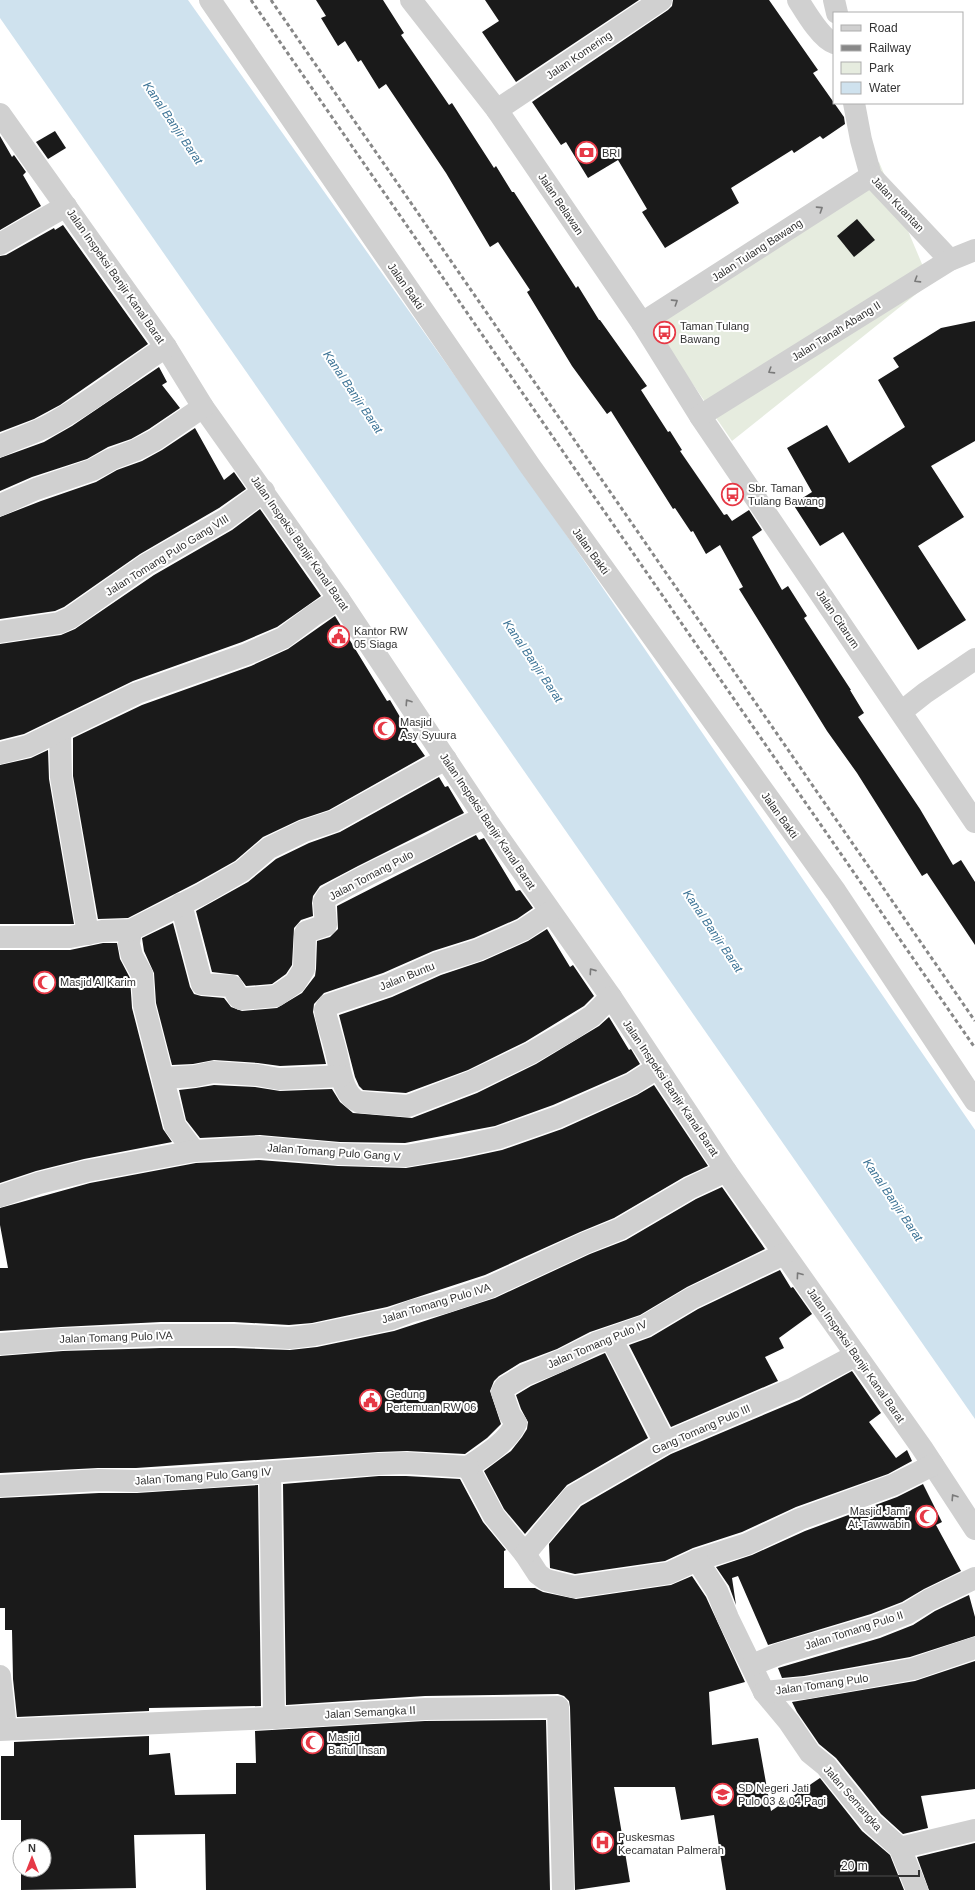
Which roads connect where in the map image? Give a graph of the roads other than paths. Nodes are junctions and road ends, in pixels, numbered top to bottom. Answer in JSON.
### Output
{"nodes":[{"id":1,"x":210,"y":0,"type":"edge"},
{"id":2,"x":411,"y":0,"type":"edge"},
{"id":3,"x":661,"y":0,"type":"edge"},
{"id":4,"x":798,"y":0,"type":"edge"},
{"id":5,"x":834,"y":0,"type":"edge"},
{"id":6,"x":837,"y":12,"type":"edge"},
{"id":7,"x":833,"y":43,"type":"edge"},
{"id":8,"x":854,"y":104,"type":"edge"},
{"id":9,"x":497,"y":110,"type":"junction"},
{"id":10,"x":0,"y":114,"type":"edge"},
{"id":11,"x":871,"y":176,"type":"junction"},
{"id":12,"x":66,"y":206,"type":"junction"},
{"id":13,"x":0,"y":244,"type":"edge"},
{"id":14,"x":975,"y":250,"type":"edge"},
{"id":15,"x":0,"y":257,"type":"edge"},
{"id":16,"x":950,"y":260,"type":"junction"},
{"id":17,"x":0,"y":262,"type":"edge"},
{"id":18,"x":642,"y":323,"type":"junction"},
{"id":19,"x":166,"y":347,"type":"junction"},
{"id":20,"x":203,"y":407,"type":"junction"},
{"id":21,"x":700,"y":416,"type":"junction"},
{"id":22,"x":0,"y":446,"type":"edge"},
{"id":23,"x":264,"y":491,"type":"junction"},
{"id":24,"x":0,"y":505,"type":"edge"},
{"id":25,"x":339,"y":600,"type":"junction"},
{"id":26,"x":0,"y":632,"type":"edge"},
{"id":27,"x":975,"y":659,"type":"edge"},
{"id":28,"x":901,"y":712,"type":"junction"},
{"id":29,"x":60,"y":731,"type":"junction"},
{"id":30,"x":0,"y":753,"type":"edge"},
{"id":31,"x":446,"y":759,"type":"junction"},
{"id":32,"x":485,"y":818,"type":"junction"},
{"id":33,"x":975,"y":822,"type":"edge"},
{"id":34,"x":181,"y":904,"type":"junction"},
{"id":35,"x":550,"y":912,"type":"junction"},
{"id":36,"x":131,"y":930,"type":"junction"},
{"id":37,"x":88,"y":934,"type":"junction"},
{"id":38,"x":0,"y":937,"type":"edge"},
{"id":39,"x":611,"y":997,"type":"junction"},
{"id":40,"x":657,"y":1068,"type":"junction"},
{"id":41,"x":341,"y":1076,"type":"junction"},
{"id":42,"x":163,"y":1078,"type":"junction"},
{"id":43,"x":975,"y":1101,"type":"edge"},
{"id":44,"x":194,"y":1150,"type":"junction"},
{"id":45,"x":726,"y":1171,"type":"junction"},
{"id":46,"x":0,"y":1196,"type":"edge"},
{"id":47,"x":784,"y":1254,"type":"junction"},
{"id":48,"x":612,"y":1338,"type":"junction"},
{"id":49,"x":0,"y":1344,"type":"edge"},
{"id":50,"x":856,"y":1355,"type":"junction"},
{"id":51,"x":665,"y":1443,"type":"junction"},
{"id":52,"x":933,"y":1465,"type":"junction"},
{"id":53,"x":468,"y":1467,"type":"junction"},
{"id":54,"x":270,"y":1472,"type":"junction"},
{"id":55,"x":0,"y":1486,"type":"edge"},
{"id":56,"x":975,"y":1529,"type":"edge"},
{"id":57,"x":525,"y":1554,"type":"junction"},
{"id":58,"x":697,"y":1560,"type":"junction"},
{"id":59,"x":975,"y":1578,"type":"edge"},
{"id":60,"x":975,"y":1648,"type":"edge"},
{"id":61,"x":752,"y":1665,"type":"junction"},
{"id":62,"x":0,"y":1676,"type":"edge"},
{"id":63,"x":764,"y":1692,"type":"junction"},
{"id":64,"x":274,"y":1718,"type":"junction"},
{"id":65,"x":3,"y":1730,"type":"edge"},
{"id":66,"x":975,"y":1830,"type":"edge"},
{"id":67,"x":900,"y":1848,"type":"junction"},
{"id":68,"x":563,"y":1890,"type":"edge"},
{"id":69,"x":917,"y":1890,"type":"edge"}],
"edges":[{"from":1,"to":43,"type":"street","name":"Jalan Bakti"},
{"from":2,"to":9,"type":"street","name":"Jalan Belawan"},
{"from":3,"to":9,"type":"street","name":"Jalan Komering"},
{"from":4,"to":7,"type":"street"},
{"from":5,"to":6,"type":"street"},
{"from":8,"to":11,"type":"street","name":"Jalan Kuantan"},
{"from":9,"to":18,"type":"street","name":"Jalan Belawan"},
{"from":10,"to":12,"type":"street","name":"Jalan Inspeksi Banjir Kanal Barat"},
{"from":11,"to":16,"type":"street","name":"Jalan Kuantan"},
{"from":18,"to":11,"type":"street","name":"Jalan Tulang Bawang","one_way":true},
{"from":12,"to":13,"type":"street"},
{"from":12,"to":19,"type":"street","name":"Jalan Inspeksi Banjir Kanal Barat"},
{"from":14,"to":16,"type":"street","name":"Jalan Tanah Abang II"},
{"from":15,"to":17,"type":"street"},
{"from":16,"to":21,"type":"street","name":"Jalan Tanah Abang II","one_way":true},
{"from":18,"to":21,"type":"street","name":"Jalan Belawan"},
{"from":19,"to":20,"type":"street","name":"Jalan Inspeksi Banjir Kanal Barat"},
{"from":19,"to":22,"type":"street"},
{"from":20,"to":23,"type":"street","name":"Jalan Inspeksi Banjir Kanal Barat"},
{"from":20,"to":24,"type":"street"},
{"from":21,"to":28,"type":"street","name":"Jalan Citarum"},
{"from":23,"to":25,"type":"street","name":"Jalan Inspeksi Banjir Kanal Barat"},
{"from":23,"to":26,"type":"street","name":"Jalan Tomang Pulo Gang VIII"},
{"from":25,"to":29,"type":"street"},
{"from":31,"to":25,"type":"street","name":"Jalan Inspeksi Banjir Kanal Barat","one_way":true},
{"from":27,"to":28,"type":"street"},
{"from":28,"to":33,"type":"street","name":"Jalan Citarum"},
{"from":29,"to":30,"type":"street"},
{"from":29,"to":37,"type":"street"},
{"from":31,"to":32,"type":"street","name":"Jalan Inspeksi Banjir Kanal Barat"},
{"from":31,"to":34,"type":"street"},
{"from":32,"to":34,"type":"street","name":"Jalan Tomang Pulo"},
{"from":32,"to":35,"type":"street","name":"Jalan Inspeksi Banjir Kanal Barat"},
{"from":34,"to":36,"type":"street"},
{"from":39,"to":35,"type":"street","name":"Jalan Inspeksi Banjir Kanal Barat","one_way":true},
{"from":35,"to":41,"type":"street","name":"Jalan Buntu"},
{"from":36,"to":37,"type":"street"},
{"from":36,"to":42,"type":"street"},
{"from":37,"to":38,"type":"street"},
{"from":39,"to":40,"type":"street","name":"Jalan Inspeksi Banjir Kanal Barat"},
{"from":39,"to":41,"type":"street"},
{"from":40,"to":44,"type":"street","name":"Jalan Tomang Pulo Gang V"},
{"from":40,"to":45,"type":"street","name":"Jalan Inspeksi Banjir Kanal Barat"},
{"from":41,"to":42,"type":"street"},
{"from":42,"to":44,"type":"street"},
{"from":44,"to":46,"type":"street","name":"Jalan Tomang Pulo Gang V"},
{"from":45,"to":47,"type":"street","name":"Jalan Inspeksi Banjir Kanal Barat"},
{"from":45,"to":49,"type":"street","name":"Jalan Tomang Pulo IVA"},
{"from":47,"to":48,"type":"street","name":"Jalan Tomang Pulo IV"},
{"from":50,"to":47,"type":"street","name":"Jalan Inspeksi Banjir Kanal Barat","one_way":true},
{"from":48,"to":51,"type":"street"},
{"from":48,"to":53,"type":"street","name":"Jalan Tomang Pulo IV"},
{"from":50,"to":51,"type":"street","name":"Gang Tomang Pulo III"},
{"from":50,"to":52,"type":"street","name":"Jalan Inspeksi Banjir Kanal Barat"},
{"from":51,"to":57,"type":"street","name":"Gang Tomang Pulo III"},
{"from":56,"to":52,"type":"street","name":"Jalan Inspeksi Banjir Kanal Barat","one_way":true},
{"from":52,"to":58,"type":"street"},
{"from":53,"to":54,"type":"street","name":"Jalan Tomang Pulo Gang IV"},
{"from":53,"to":57,"type":"street"},
{"from":54,"to":55,"type":"street","name":"Jalan Tomang Pulo Gang IV"},
{"from":54,"to":64,"type":"street"},
{"from":57,"to":58,"type":"street"},
{"from":58,"to":61,"type":"street","name":"Jalan Tomang Pulo"},
{"from":59,"to":61,"type":"street","name":"Jalan Tomang Pulo II"},
{"from":60,"to":63,"type":"street","name":"Jalan Tomang Pulo"},
{"from":61,"to":63,"type":"street","name":"Jalan Tomang Pulo"},
{"from":62,"to":65,"type":"street"},
{"from":63,"to":67,"type":"street","name":"Jalan Semangka"},
{"from":64,"to":65,"type":"street","name":"Jalan Semangka II"},
{"from":64,"to":68,"type":"street","name":"Jalan Semangka II"},
{"from":66,"to":67,"type":"street"},
{"from":67,"to":69,"type":"street","name":"Jalan Semangka"}]}
